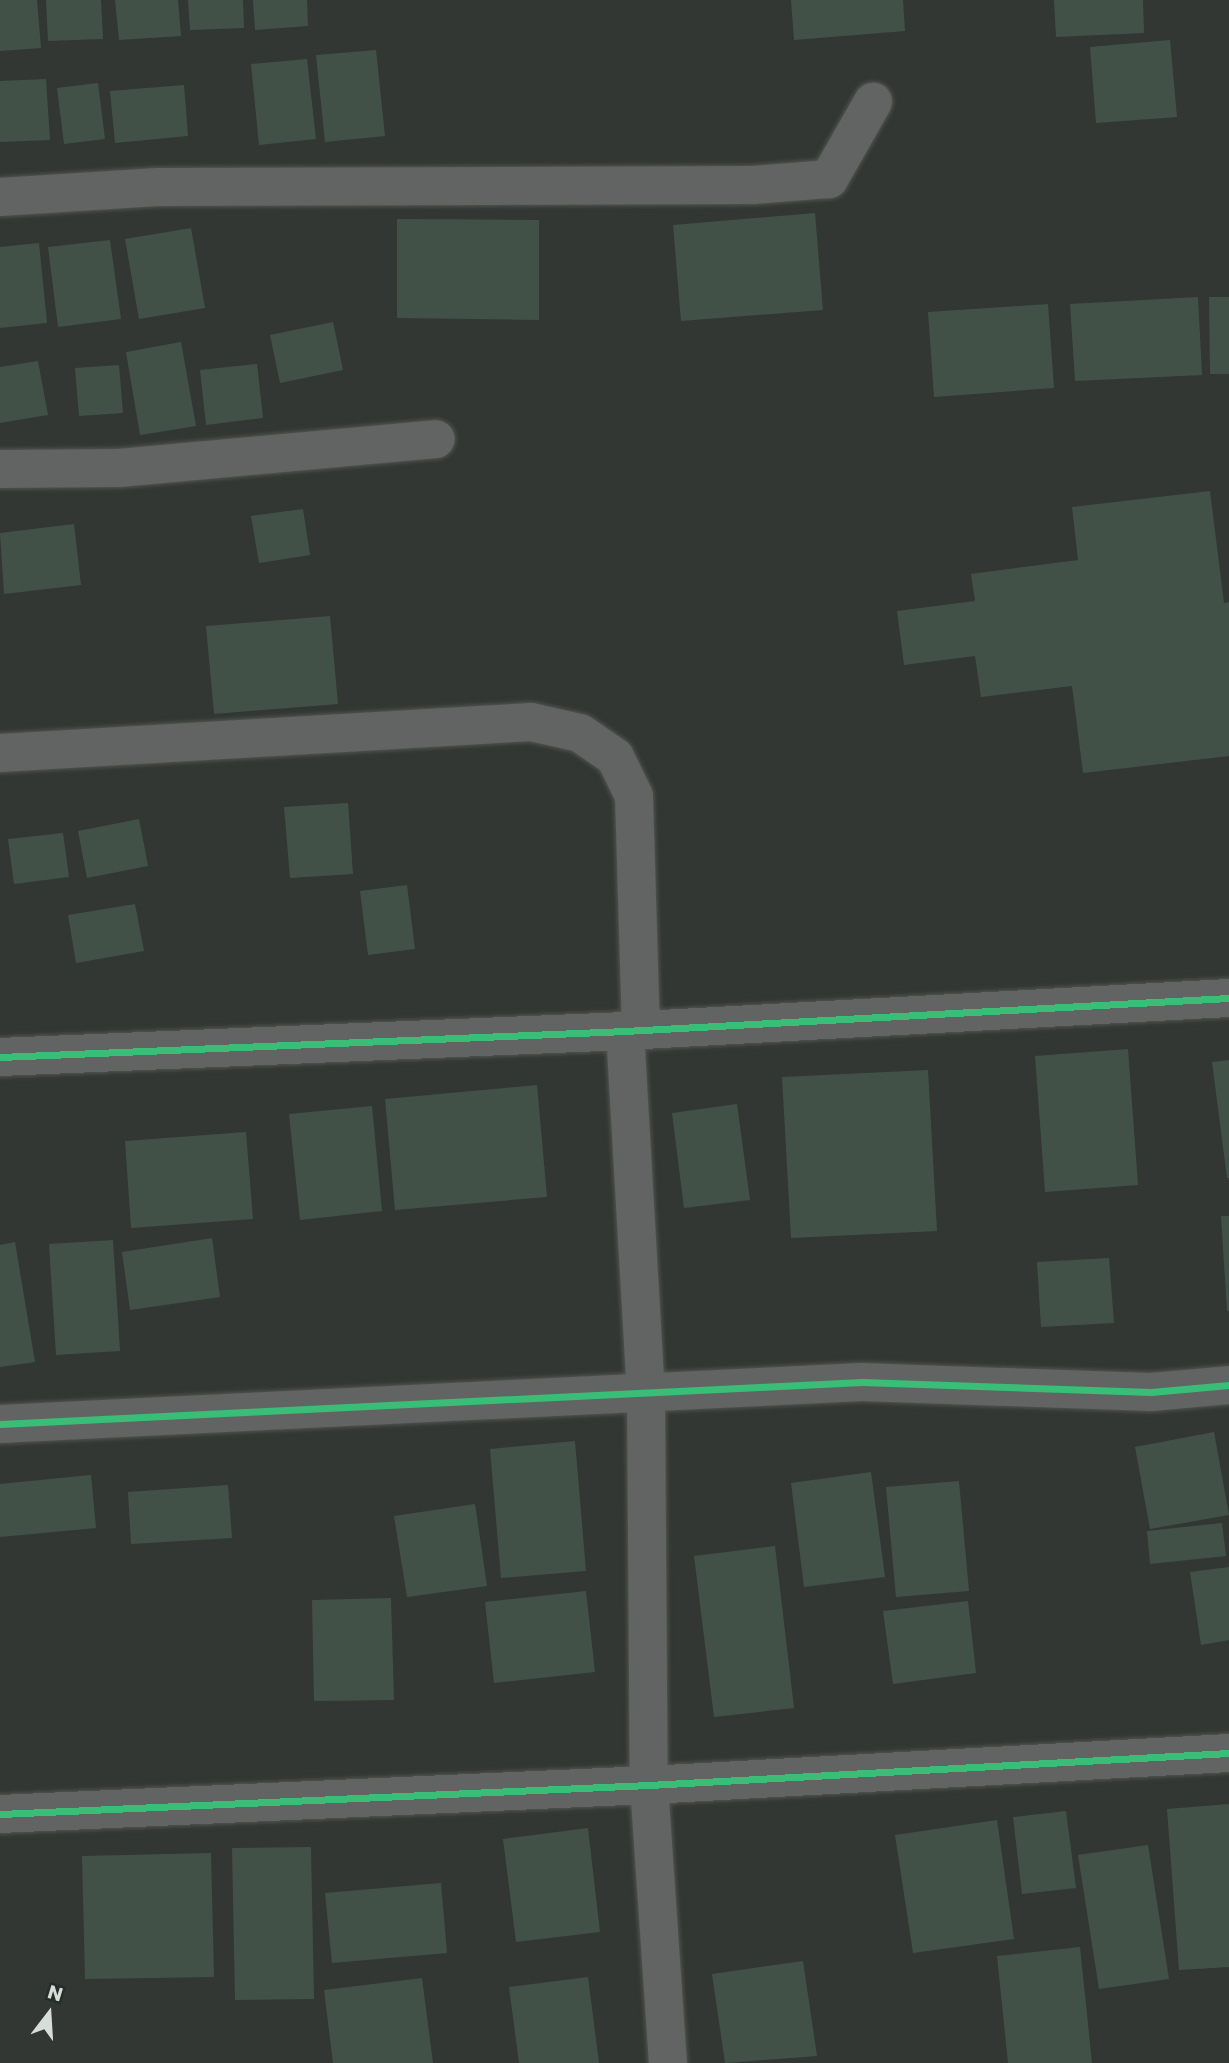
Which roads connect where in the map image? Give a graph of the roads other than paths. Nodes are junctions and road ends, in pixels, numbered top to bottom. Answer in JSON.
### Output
{"nodes":[{"id":1,"x":873,"y":102,"type":"dead end"},
{"id":2,"x":0,"y":197,"type":"edge"},
{"id":3,"x":436,"y":439,"type":"dead end"},
{"id":4,"x":0,"y":469,"type":"edge"},
{"id":5,"x":0,"y":753,"type":"edge"},
{"id":6,"x":1229,"y":998,"type":"edge"},
{"id":7,"x":633,"y":1029,"type":"junction"},
{"id":8,"x":0,"y":1057,"type":"edge"},
{"id":9,"x":1229,"y":1385,"type":"edge"},
{"id":10,"x":646,"y":1394,"type":"junction"},
{"id":11,"x":0,"y":1424,"type":"edge"},
{"id":12,"x":1229,"y":1753,"type":"edge"},
{"id":13,"x":649,"y":1785,"type":"junction"},
{"id":14,"x":0,"y":1814,"type":"edge"},
{"id":15,"x":668,"y":2063,"type":"edge"}],
"edges":[{"from":1,"to":2,"type":"street"},
{"from":3,"to":4,"type":"street"},
{"from":5,"to":7,"type":"street"},
{"from":6,"to":7,"type":"street"},
{"from":7,"to":8,"type":"street"},
{"from":7,"to":10,"type":"street"},
{"from":9,"to":10,"type":"street"},
{"from":10,"to":11,"type":"street"},
{"from":10,"to":13,"type":"street"},
{"from":12,"to":13,"type":"street"},
{"from":13,"to":14,"type":"street"},
{"from":13,"to":15,"type":"street"}]}
